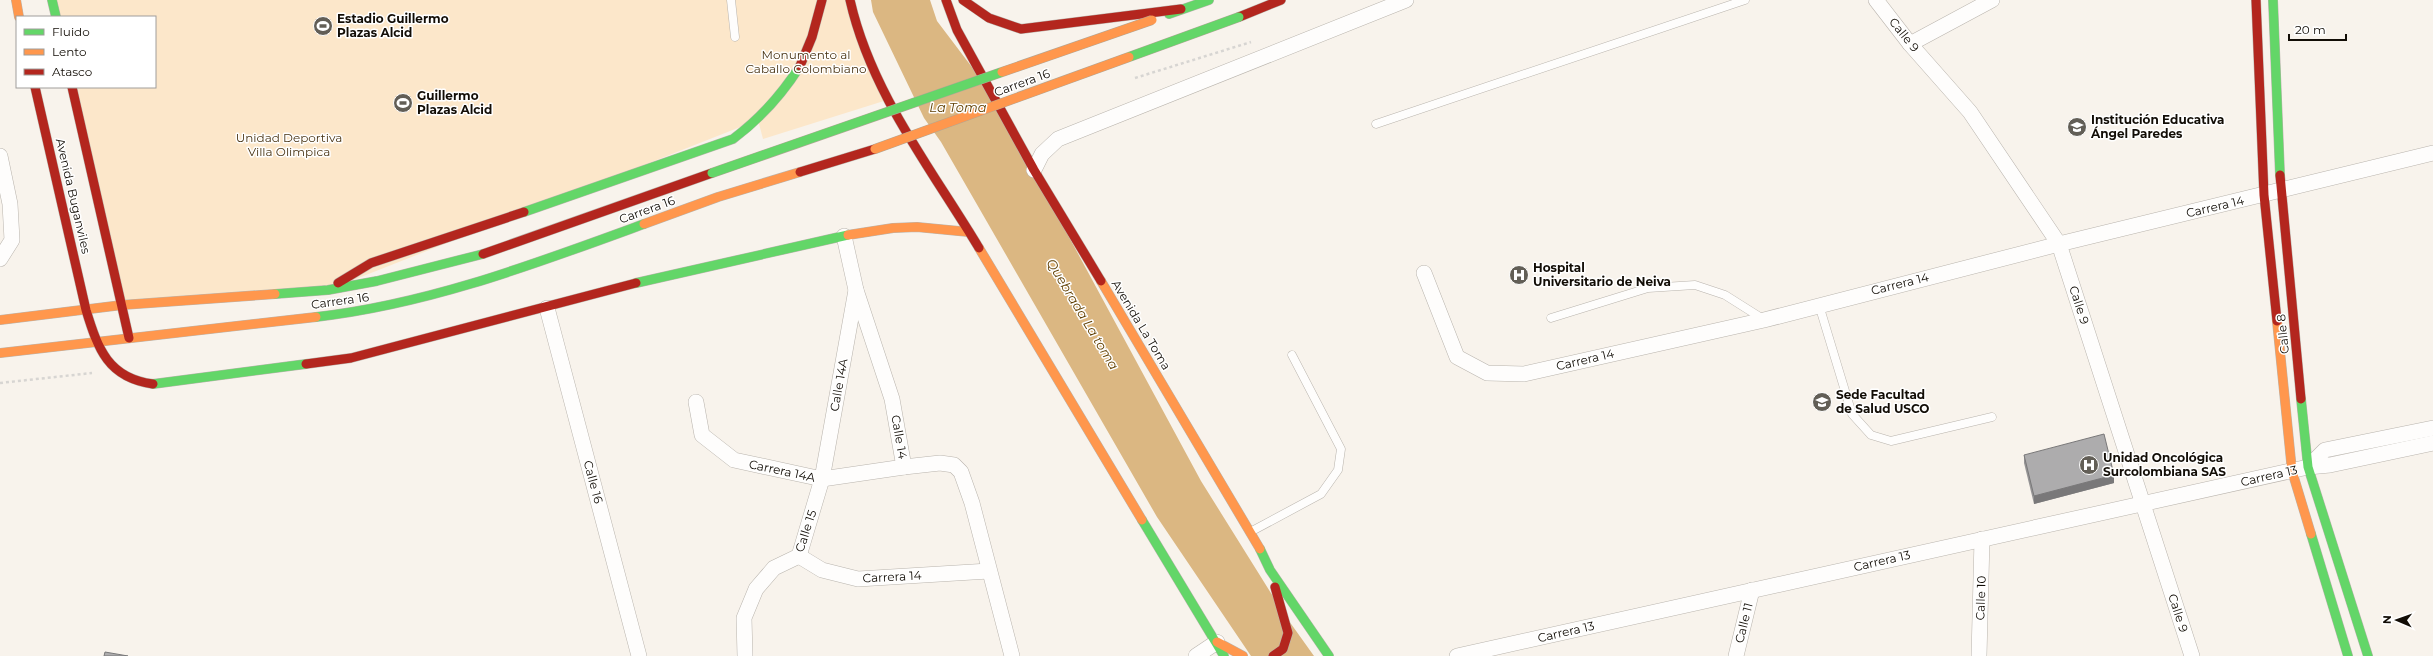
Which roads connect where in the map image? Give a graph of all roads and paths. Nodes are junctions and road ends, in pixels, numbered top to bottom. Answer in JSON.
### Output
{"nodes":[{"id":1,"x":16,"y":0,"type":"edge"},
{"id":2,"x":52,"y":0,"type":"edge"},
{"id":3,"x":731,"y":0,"type":"edge"},
{"id":4,"x":822,"y":0,"type":"edge"},
{"id":5,"x":850,"y":0,"type":"edge"},
{"id":6,"x":946,"y":0,"type":"edge"},
{"id":7,"x":962,"y":0,"type":"edge"},
{"id":8,"x":1209,"y":0,"type":"edge"},
{"id":9,"x":1281,"y":0,"type":"edge"},
{"id":10,"x":1406,"y":0,"type":"edge"},
{"id":11,"x":1745,"y":0,"type":"edge"},
{"id":12,"x":1876,"y":0,"type":"edge"},
{"id":13,"x":1992,"y":0,"type":"edge"},
{"id":14,"x":2256,"y":0,"type":"edge"},
{"id":15,"x":2273,"y":0,"type":"edge"},
{"id":16,"x":1183,"y":6,"type":"edge"},
{"id":17,"x":20,"y":16,"type":"edge"},
{"id":18,"x":56,"y":16,"type":"edge"},
{"id":19,"x":735,"y":37,"type":"dead end"},
{"id":20,"x":1255,"y":41,"type":"dead end"},
{"id":21,"x":1910,"y":44,"type":"junction"},
{"id":22,"x":1134,"y":79,"type":"dead end"},
{"id":23,"x":36,"y":88,"type":"edge"},
{"id":24,"x":72,"y":88,"type":"edge"},
{"id":25,"x":1376,"y":124,"type":"dead end"},
{"id":26,"x":2433,"y":153,"type":"edge"},
{"id":27,"x":0,"y":156,"type":"edge"},
{"id":28,"x":1034,"y":170,"type":"junction"},
{"id":29,"x":2281,"y":191,"type":"junction"},
{"id":30,"x":2264,"y":195,"type":"junction"},
{"id":31,"x":969,"y":232,"type":"junction"},
{"id":32,"x":844,"y":236,"type":"junction"},
{"id":33,"x":2059,"y":244,"type":"junction"},
{"id":34,"x":0,"y":259,"type":"edge"},
{"id":35,"x":1424,"y":273,"type":"dead end"},
{"id":36,"x":328,"y":290,"type":"junction"},
{"id":37,"x":856,"y":290,"type":"junction"},
{"id":38,"x":122,"y":305,"type":"junction"},
{"id":39,"x":1819,"y":305,"type":"junction"},
{"id":40,"x":547,"y":308,"type":"junction"},
{"id":41,"x":86,"y":310,"type":"junction"},
{"id":42,"x":1551,"y":318,"type":"dead end"},
{"id":43,"x":0,"y":320,"type":"edge"},
{"id":44,"x":1764,"y":320,"type":"junction"},
{"id":45,"x":129,"y":338,"type":"junction"},
{"id":46,"x":96,"y":341,"type":"junction"},
{"id":47,"x":0,"y":353,"type":"edge"},
{"id":48,"x":1292,"y":355,"type":"dead end"},
{"id":49,"x":696,"y":402,"type":"dead end"},
{"id":50,"x":1992,"y":417,"type":"dead end"},
{"id":51,"x":2433,"y":428,"type":"edge"},
{"id":52,"x":2433,"y":443,"type":"edge"},
{"id":53,"x":904,"y":467,"type":"junction"},
{"id":54,"x":2308,"y":467,"type":"junction"},
{"id":55,"x":2292,"y":471,"type":"junction"},
{"id":56,"x":822,"y":479,"type":"junction"},
{"id":57,"x":2144,"y":503,"type":"junction"},
{"id":58,"x":1251,"y":531,"type":"junction"},
{"id":59,"x":1982,"y":539,"type":"junction"},
{"id":60,"x":799,"y":556,"type":"junction"},
{"id":61,"x":1270,"y":570,"type":"junction"},
{"id":62,"x":989,"y":571,"type":"junction"},
{"id":63,"x":1752,"y":590,"type":"junction"},
{"id":64,"x":1217,"y":642,"type":"junction"},
{"id":65,"x":638,"y":656,"type":"edge"},
{"id":66,"x":745,"y":656,"type":"edge"},
{"id":67,"x":1012,"y":656,"type":"edge"},
{"id":68,"x":1196,"y":656,"type":"edge"},
{"id":69,"x":1224,"y":656,"type":"edge"},
{"id":70,"x":1243,"y":656,"type":"edge"},
{"id":71,"x":1273,"y":656,"type":"edge"},
{"id":72,"x":1329,"y":656,"type":"edge"},
{"id":73,"x":1457,"y":656,"type":"edge"},
{"id":74,"x":1736,"y":656,"type":"edge"},
{"id":75,"x":1979,"y":656,"type":"edge"},
{"id":76,"x":2192,"y":656,"type":"edge"},
{"id":77,"x":2348,"y":656,"type":"edge"},
{"id":78,"x":2368,"y":656,"type":"edge"}],
"edges":[{"from":1,"to":17,"type":"main road"},
{"from":2,"to":18,"type":"main road"},
{"from":3,"to":19,"type":"lane"},
{"from":4,"to":36,"type":"main road"},
{"from":5,"to":31,"type":"main road"},
{"from":6,"to":28,"type":"main road","name":"Avenida La Toma"},
{"from":7,"to":16,"type":"main road"},
{"from":8,"to":16,"type":"main road","name":"Carrera 16"},
{"from":9,"to":45,"type":"main road","name":"Carrera 16","bridge":true},
{"from":10,"to":28,"type":"street"},
{"from":11,"to":25,"type":"lane"},
{"from":12,"to":21,"type":"street","name":"Calle 9"},
{"from":13,"to":21,"type":"street"},
{"from":14,"to":30,"type":"main road","name":"Calle 8"},
{"from":15,"to":29,"type":"main road","name":"Calle 8"},
{"from":16,"to":36,"type":"main road","name":"Carrera 16","bridge":true},
{"from":20,"to":22,"type":"path"},
{"from":21,"to":33,"type":"street","name":"Calle 9"},
{"from":23,"to":41,"type":"main road","name":"Avenida Buganviles"},
{"from":24,"to":38,"type":"main road","name":"Avenida Buganviles"},
{"from":26,"to":29,"type":"street","name":"Carrera 14"},
{"from":27,"to":34,"type":"street"},
{"from":28,"to":58,"type":"main road","name":"Avenida La Toma"},
{"from":29,"to":30,"type":"street","name":"Carrera 14"},
{"from":29,"to":54,"type":"main road","name":"Calle 8"},
{"from":30,"to":33,"type":"street","name":"Carrera 14"},
{"from":30,"to":55,"type":"main road","name":"Calle 8"},
{"from":31,"to":32,"type":"main road","name":"Avenida Buganviles"},
{"from":31,"to":64,"type":"main road"},
{"from":32,"to":37,"type":"street","name":"Calle 14"},
{"from":32,"to":40,"type":"main road","name":"Avenida Buganviles"},
{"from":33,"to":39,"type":"street","name":"Carrera 14"},
{"from":33,"to":57,"type":"street","name":"Calle 9"},
{"from":35,"to":44,"type":"street","name":"Carrera 14"},
{"from":36,"to":38,"type":"main road","name":"Carrera 16"},
{"from":37,"to":53,"type":"street","name":"Calle 14"},
{"from":37,"to":56,"type":"street","name":"Calle 14A"},
{"from":38,"to":41,"type":"main road","name":"Carrera 16"},
{"from":38,"to":45,"type":"main road","name":"Avenida Buganviles"},
{"from":39,"to":44,"type":"street","name":"Carrera 14"},
{"from":39,"to":50,"type":"lane"},
{"from":40,"to":46,"type":"main road","name":"Avenida Buganviles"},
{"from":40,"to":65,"type":"street","name":"Calle 16"},
{"from":41,"to":43,"type":"main road","name":"Carrera 16"},
{"from":41,"to":46,"type":"main road","name":"Avenida Buganviles"},
{"from":42,"to":44,"type":"lane"},
{"from":45,"to":46,"type":"main road","name":"Carrera 16"},
{"from":46,"to":47,"type":"main road","name":"Carrera 16"},
{"from":48,"to":58,"type":"lane"},
{"from":49,"to":56,"type":"street","name":"Carrera 14A"},
{"from":51,"to":54,"type":"street","name":"Carrera 13"},
{"from":52,"to":54,"type":"street","name":"Carrera 13"},
{"from":53,"to":56,"type":"street","name":"Carrera 14A"},
{"from":53,"to":62,"type":"street","name":"Calle 14"},
{"from":54,"to":55,"type":"street","name":"Carrera 13"},
{"from":54,"to":78,"type":"main road","name":"Calle 8"},
{"from":55,"to":57,"type":"street","name":"Carrera 13"},
{"from":55,"to":77,"type":"main road","name":"Calle 8"},
{"from":56,"to":60,"type":"street","name":"Calle 15"},
{"from":57,"to":59,"type":"street","name":"Carrera 13"},
{"from":57,"to":76,"type":"street","name":"Calle 9"},
{"from":58,"to":61,"type":"main road","name":"Avenida La Toma"},
{"from":59,"to":63,"type":"street","name":"Carrera 13"},
{"from":59,"to":75,"type":"street","name":"Calle 10"},
{"from":60,"to":62,"type":"street","name":"Carrera 14"},
{"from":60,"to":66,"type":"street","name":"Calle 15"},
{"from":61,"to":71,"type":"main road"},
{"from":61,"to":72,"type":"main road","name":"Avenida La Toma"},
{"from":62,"to":67,"type":"street","name":"Calle 14"},
{"from":63,"to":73,"type":"street","name":"Carrera 13"},
{"from":63,"to":74,"type":"street","name":"Calle 11"},
{"from":64,"to":68,"type":"street"},
{"from":64,"to":69,"type":"main road"},
{"from":64,"to":70,"type":"main road"}]}
